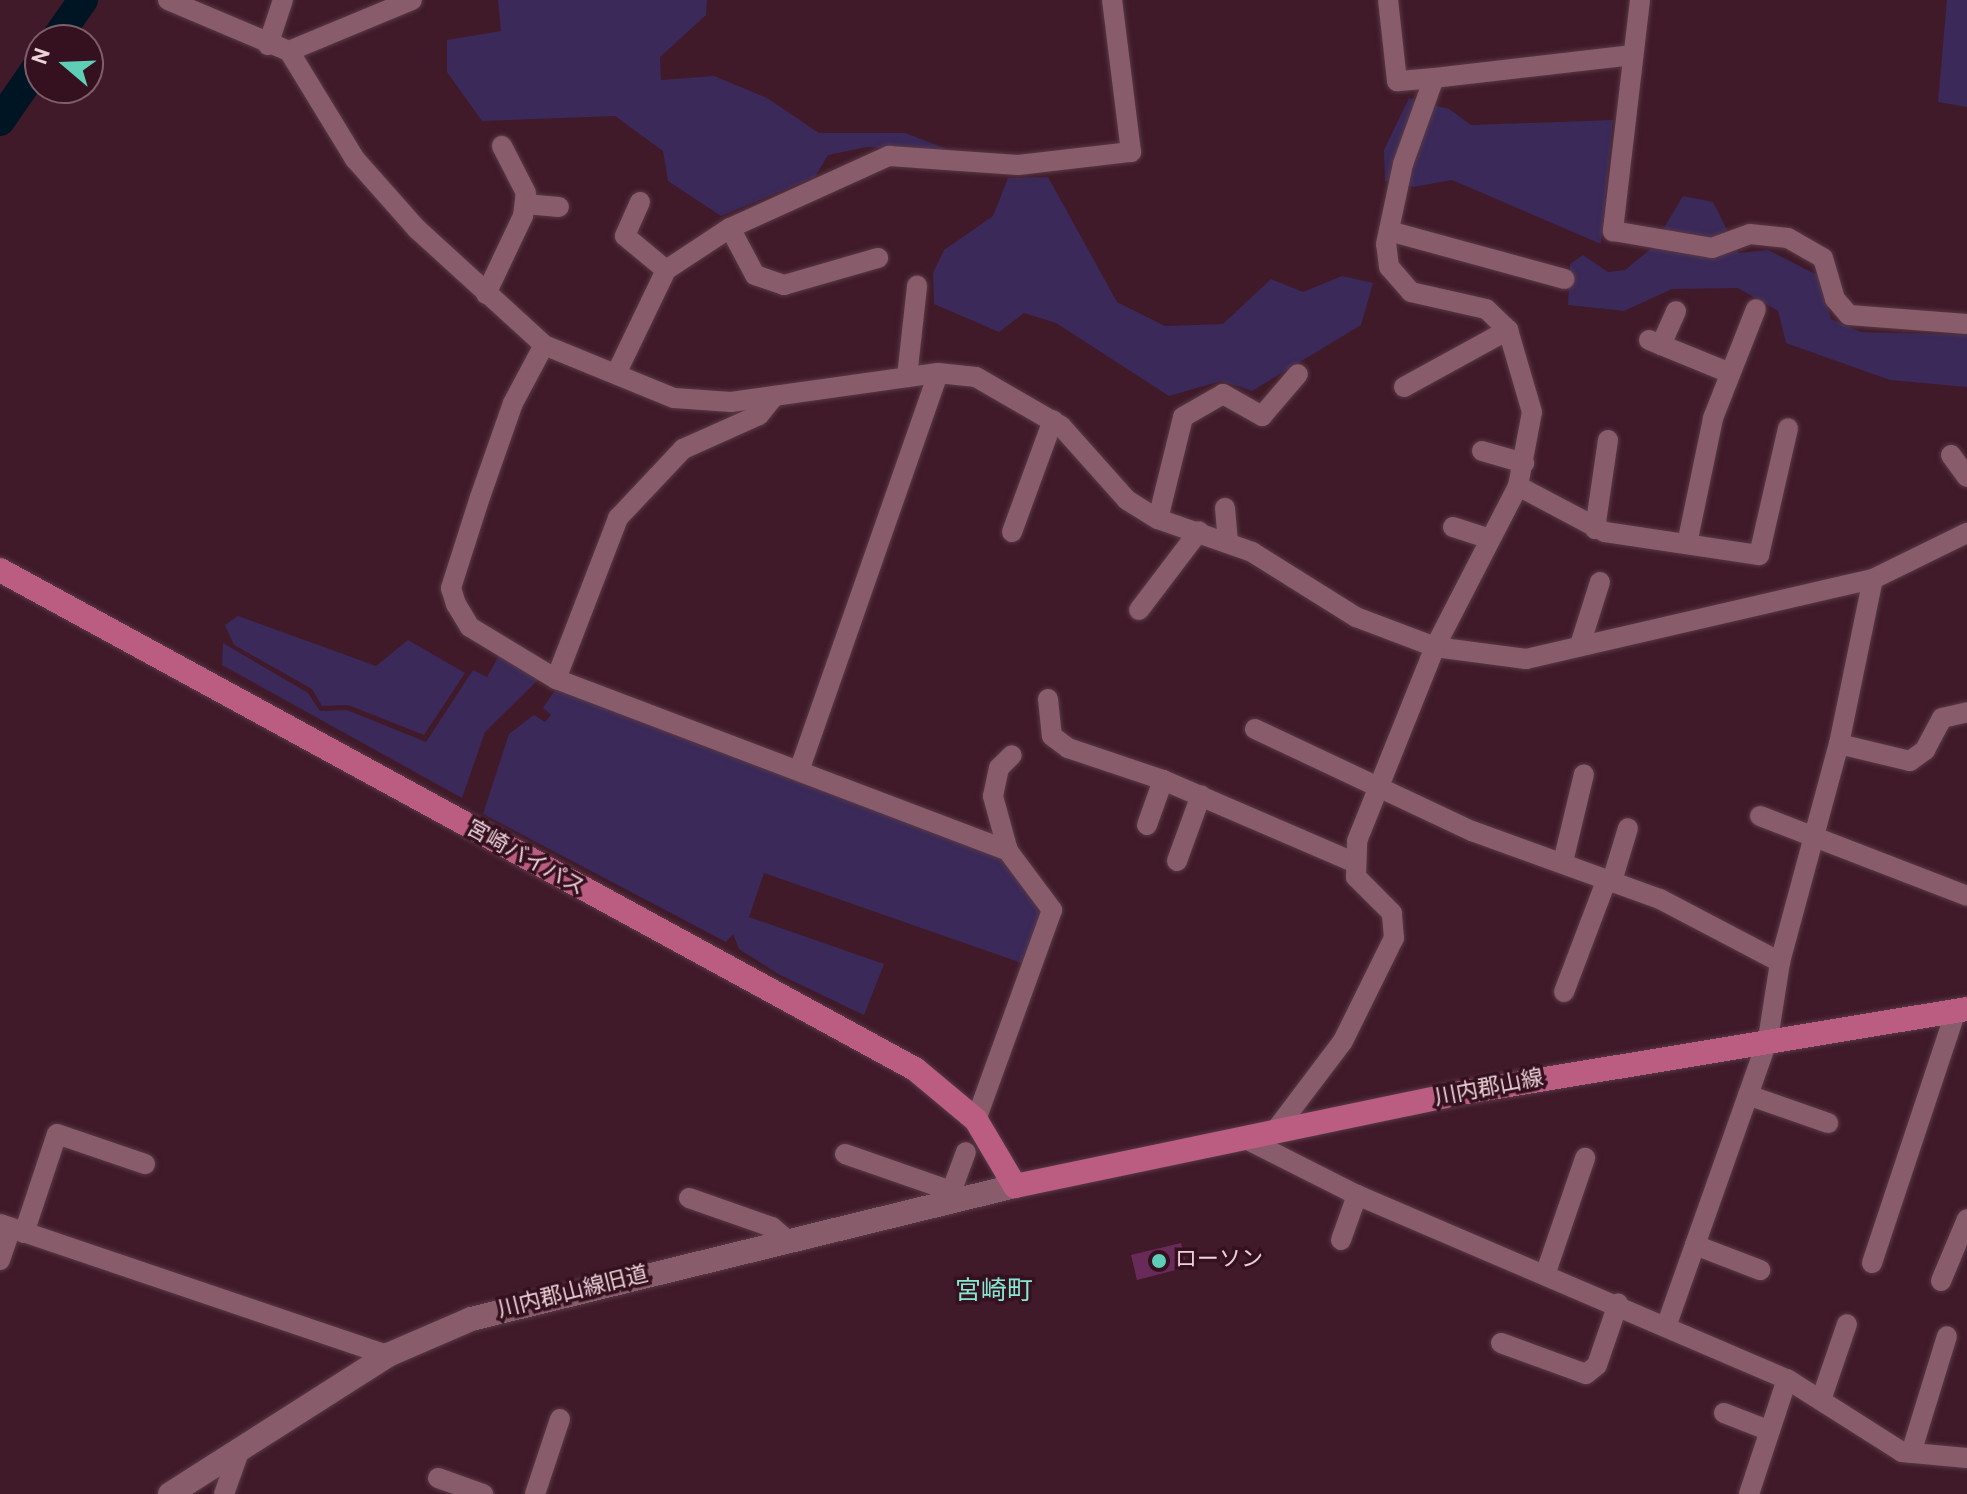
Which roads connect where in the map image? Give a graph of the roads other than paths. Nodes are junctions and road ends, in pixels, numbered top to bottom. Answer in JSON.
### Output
{"nodes":[{"id":1,"x":168,"y":0,"type":"edge"},
{"id":2,"x":283,"y":0,"type":"edge"},
{"id":3,"x":412,"y":0,"type":"edge"},
{"id":4,"x":1112,"y":0,"type":"edge"},
{"id":5,"x":1388,"y":0,"type":"edge"},
{"id":6,"x":1640,"y":0,"type":"edge"},
{"id":7,"x":268,"y":45,"type":"junction"},
{"id":8,"x":289,"y":51,"type":"junction"},
{"id":9,"x":1632,"y":55,"type":"junction"},
{"id":10,"x":1434,"y":78,"type":"junction"},
{"id":11,"x":502,"y":146,"type":"dead end"},
{"id":12,"x":640,"y":202,"type":"dead end"},
{"id":13,"x":525,"y":204,"type":"junction"},
{"id":14,"x":559,"y":207,"type":"dead end"},
{"id":15,"x":730,"y":228,"type":"junction"},
{"id":16,"x":1389,"y":231,"type":"junction"},
{"id":17,"x":878,"y":258,"type":"dead end"},
{"id":18,"x":666,"y":270,"type":"junction"},
{"id":19,"x":1565,"y":279,"type":"dead end"},
{"id":20,"x":917,"y":286,"type":"dead end"},
{"id":21,"x":486,"y":294,"type":"junction"},
{"id":22,"x":1756,"y":309,"type":"dead end"},
{"id":23,"x":1676,"y":311,"type":"dead end"},
{"id":24,"x":1967,"y":324,"type":"edge"},
{"id":25,"x":1508,"y":330,"type":"junction"},
{"id":26,"x":544,"y":345,"type":"junction"},
{"id":27,"x":938,"y":373,"type":"junction"},
{"id":28,"x":1730,"y":373,"type":"junction"},
{"id":29,"x":616,"y":374,"type":"junction"},
{"id":30,"x":1298,"y":374,"type":"dead end"},
{"id":31,"x":907,"y":377,"type":"junction"},
{"id":32,"x":1404,"y":387,"type":"dead end"},
{"id":33,"x":773,"y":398,"type":"junction"},
{"id":34,"x":1053,"y":420,"type":"junction"},
{"id":35,"x":1788,"y":428,"type":"dead end"},
{"id":36,"x":1608,"y":440,"type":"dead end"},
{"id":37,"x":1482,"y":451,"type":"dead end"},
{"id":38,"x":1951,"y":455,"type":"dead end"},
{"id":39,"x":1524,"y":463,"type":"junction"},
{"id":40,"x":1967,"y":477,"type":"edge"},
{"id":41,"x":1518,"y":486,"type":"junction"},
{"id":42,"x":1225,"y":508,"type":"dead end"},
{"id":43,"x":1158,"y":519,"type":"junction"},
{"id":44,"x":1453,"y":527,"type":"dead end"},
{"id":45,"x":1595,"y":529,"type":"junction"},
{"id":46,"x":1199,"y":531,"type":"junction"},
{"id":47,"x":1012,"y":532,"type":"dead end"},
{"id":48,"x":1967,"y":533,"type":"edge"},
{"id":49,"x":1490,"y":539,"type":"junction"},
{"id":50,"x":1228,"y":542,"type":"junction"},
{"id":51,"x":1687,"y":544,"type":"junction"},
{"id":52,"x":0,"y":570,"type":"edge"},
{"id":53,"x":1873,"y":579,"type":"junction"},
{"id":54,"x":1600,"y":582,"type":"dead end"},
{"id":55,"x":1139,"y":610,"type":"dead end"},
{"id":56,"x":1580,"y":645,"type":"junction"},
{"id":57,"x":1435,"y":647,"type":"junction"},
{"id":58,"x":556,"y":679,"type":"junction"},
{"id":59,"x":1048,"y":699,"type":"dead end"},
{"id":60,"x":1967,"y":712,"type":"edge"},
{"id":61,"x":1255,"y":729,"type":"dead end"},
{"id":62,"x":1839,"y":744,"type":"junction"},
{"id":63,"x":1012,"y":755,"type":"dead end"},
{"id":64,"x":800,"y":768,"type":"junction"},
{"id":65,"x":1584,"y":774,"type":"dead end"},
{"id":66,"x":1163,"y":780,"type":"junction"},
{"id":67,"x":1380,"y":790,"type":"junction"},
{"id":68,"x":1201,"y":795,"type":"junction"},
{"id":69,"x":1760,"y":816,"type":"dead end"},
{"id":70,"x":1147,"y":825,"type":"dead end"},
{"id":71,"x":1628,"y":828,"type":"dead end"},
{"id":72,"x":1815,"y":835,"type":"junction"},
{"id":73,"x":1008,"y":851,"type":"junction"},
{"id":74,"x":1177,"y":861,"type":"dead end"},
{"id":75,"x":1351,"y":861,"type":"junction"},
{"id":76,"x":1563,"y":862,"type":"junction"},
{"id":77,"x":1609,"y":880,"type":"junction"},
{"id":78,"x":1967,"y":896,"type":"edge"},
{"id":79,"x":1780,"y":962,"type":"junction"},
{"id":80,"x":1564,"y":992,"type":"dead end"},
{"id":81,"x":1962,"y":1010,"type":"edge"},
{"id":82,"x":1768,"y":1039,"type":"junction"},
{"id":83,"x":1748,"y":1095,"type":"junction"},
{"id":84,"x":976,"y":1120,"type":"junction"},
{"id":85,"x":1828,"y":1123,"type":"dead end"},
{"id":86,"x":1275,"y":1131,"type":"junction"},
{"id":87,"x":1242,"y":1137,"type":"junction"},
{"id":88,"x":966,"y":1152,"type":"dead end"},
{"id":89,"x":845,"y":1154,"type":"dead end"},
{"id":90,"x":1585,"y":1158,"type":"dead end"},
{"id":91,"x":145,"y":1164,"type":"dead end"},
{"id":92,"x":1015,"y":1186,"type":"junction"},
{"id":93,"x":1357,"y":1195,"type":"junction"},
{"id":94,"x":689,"y":1198,"type":"dead end"},
{"id":95,"x":948,"y":1199,"type":"junction"},
{"id":96,"x":1967,"y":1219,"type":"edge"},
{"id":97,"x":12,"y":1228,"type":"edge"},
{"id":98,"x":787,"y":1240,"type":"junction"},
{"id":99,"x":1341,"y":1240,"type":"dead end"},
{"id":100,"x":1695,"y":1245,"type":"junction"},
{"id":101,"x":0,"y":1260,"type":"edge"},
{"id":102,"x":1872,"y":1263,"type":"dead end"},
{"id":103,"x":1760,"y":1270,"type":"dead end"},
{"id":104,"x":1545,"y":1275,"type":"junction"},
{"id":105,"x":1941,"y":1281,"type":"dead end"},
{"id":106,"x":1618,"y":1304,"type":"junction"},
{"id":107,"x":1667,"y":1324,"type":"junction"},
{"id":108,"x":1847,"y":1324,"type":"dead end"},
{"id":109,"x":1947,"y":1336,"type":"dead end"},
{"id":110,"x":1501,"y":1343,"type":"dead end"},
{"id":111,"x":388,"y":1355,"type":"junction"},
{"id":112,"x":1787,"y":1379,"type":"junction"},
{"id":113,"x":1821,"y":1400,"type":"junction"},
{"id":114,"x":1724,"y":1413,"type":"dead end"},
{"id":115,"x":560,"y":1419,"type":"dead end"},
{"id":116,"x":1770,"y":1431,"type":"junction"},
{"id":117,"x":240,"y":1449,"type":"junction"},
{"id":118,"x":1911,"y":1453,"type":"junction"},
{"id":119,"x":1967,"y":1458,"type":"edge"},
{"id":120,"x":438,"y":1478,"type":"dead end"},
{"id":121,"x":170,"y":1494,"type":"edge"},
{"id":122,"x":224,"y":1494,"type":"edge"},
{"id":123,"x":483,"y":1494,"type":"edge"},
{"id":124,"x":535,"y":1494,"type":"edge"},
{"id":125,"x":1749,"y":1494,"type":"edge"}],
"edges":[{"from":1,"to":7,"type":"street"},
{"from":2,"to":7,"type":"street"},
{"from":3,"to":8,"type":"street"},
{"from":4,"to":15,"type":"street"},
{"from":5,"to":10,"type":"street"},
{"from":6,"to":9,"type":"street"},
{"from":7,"to":8,"type":"street"},
{"from":8,"to":21,"type":"street"},
{"from":9,"to":10,"type":"street"},
{"from":9,"to":24,"type":"street"},
{"from":10,"to":16,"type":"street"},
{"from":11,"to":13,"type":"street"},
{"from":12,"to":18,"type":"street"},
{"from":13,"to":14,"type":"street"},
{"from":13,"to":21,"type":"street"},
{"from":15,"to":17,"type":"street"},
{"from":15,"to":18,"type":"street"},
{"from":16,"to":19,"type":"street"},
{"from":16,"to":25,"type":"street"},
{"from":18,"to":29,"type":"street"},
{"from":20,"to":31,"type":"street"},
{"from":21,"to":26,"type":"street"},
{"from":22,"to":28,"type":"street"},
{"from":23,"to":28,"type":"street"},
{"from":25,"to":32,"type":"street"},
{"from":25,"to":39,"type":"street"},
{"from":26,"to":29,"type":"street"},
{"from":26,"to":58,"type":"street"},
{"from":27,"to":31,"type":"street"},
{"from":27,"to":34,"type":"street"},
{"from":27,"to":64,"type":"street"},
{"from":28,"to":51,"type":"street"},
{"from":29,"to":33,"type":"street"},
{"from":30,"to":43,"type":"street"},
{"from":31,"to":33,"type":"street"},
{"from":33,"to":58,"type":"street"},
{"from":34,"to":43,"type":"street"},
{"from":34,"to":47,"type":"street"},
{"from":35,"to":51,"type":"street"},
{"from":36,"to":45,"type":"street"},
{"from":37,"to":39,"type":"street"},
{"from":38,"to":40,"type":"street"},
{"from":39,"to":41,"type":"street"},
{"from":41,"to":45,"type":"street"},
{"from":41,"to":49,"type":"street"},
{"from":42,"to":50,"type":"street"},
{"from":43,"to":46,"type":"street"},
{"from":44,"to":49,"type":"street"},
{"from":45,"to":51,"type":"street"},
{"from":46,"to":50,"type":"street"},
{"from":46,"to":55,"type":"street"},
{"from":48,"to":53,"type":"street"},
{"from":49,"to":57,"type":"street"},
{"from":50,"to":57,"type":"street"},
{"from":52,"to":84,"type":"main road","name":"宮崎バイパス"},
{"from":53,"to":56,"type":"street"},
{"from":53,"to":62,"type":"street"},
{"from":54,"to":56,"type":"street"},
{"from":56,"to":57,"type":"street"},
{"from":57,"to":67,"type":"street"},
{"from":58,"to":64,"type":"street"},
{"from":59,"to":66,"type":"street"},
{"from":60,"to":62,"type":"street"},
{"from":61,"to":67,"type":"street"},
{"from":62,"to":72,"type":"street"},
{"from":63,"to":73,"type":"street"},
{"from":64,"to":73,"type":"street"},
{"from":65,"to":76,"type":"street"},
{"from":66,"to":68,"type":"street"},
{"from":66,"to":70,"type":"street"},
{"from":67,"to":75,"type":"street"},
{"from":67,"to":76,"type":"street"},
{"from":68,"to":74,"type":"street"},
{"from":68,"to":75,"type":"street"},
{"from":69,"to":72,"type":"street"},
{"from":71,"to":77,"type":"street"},
{"from":72,"to":78,"type":"street"},
{"from":72,"to":79,"type":"street"},
{"from":73,"to":84,"type":"street"},
{"from":75,"to":86,"type":"street"},
{"from":76,"to":77,"type":"street"},
{"from":77,"to":79,"type":"street"},
{"from":77,"to":80,"type":"street"},
{"from":79,"to":82,"type":"street"},
{"from":81,"to":82,"type":"main road","name":"川内郡山線"},
{"from":81,"to":102,"type":"street"},
{"from":82,"to":83,"type":"street"},
{"from":82,"to":86,"type":"main road","name":"川内郡山線"},
{"from":83,"to":85,"type":"street"},
{"from":83,"to":100,"type":"street"},
{"from":84,"to":92,"type":"main road","name":"宮崎バイパス"},
{"from":86,"to":87,"type":"main road","name":"川内郡山線"},
{"from":87,"to":92,"type":"main road","name":"川内郡山線"},
{"from":87,"to":93,"type":"street"},
{"from":88,"to":95,"type":"street"},
{"from":89,"to":95,"type":"street"},
{"from":90,"to":104,"type":"street"},
{"from":91,"to":97,"type":"street"},
{"from":92,"to":95,"type":"street","name":"川内郡山線旧道"},
{"from":93,"to":99,"type":"street"},
{"from":93,"to":104,"type":"street"},
{"from":94,"to":98,"type":"street"},
{"from":95,"to":98,"type":"street","name":"川内郡山線旧道"},
{"from":96,"to":105,"type":"street"},
{"from":97,"to":101,"type":"street"},
{"from":97,"to":111,"type":"street"},
{"from":98,"to":111,"type":"street","name":"川内郡山線旧道"},
{"from":100,"to":103,"type":"street"},
{"from":100,"to":107,"type":"street"},
{"from":104,"to":106,"type":"street"},
{"from":106,"to":107,"type":"street"},
{"from":106,"to":110,"type":"street"},
{"from":107,"to":112,"type":"street"},
{"from":108,"to":113,"type":"street"},
{"from":109,"to":118,"type":"street"},
{"from":111,"to":117,"type":"street","name":"川内郡山線旧道"},
{"from":112,"to":113,"type":"street"},
{"from":112,"to":116,"type":"street"},
{"from":113,"to":118,"type":"street"},
{"from":114,"to":116,"type":"street"},
{"from":115,"to":124,"type":"street"},
{"from":116,"to":125,"type":"street"},
{"from":117,"to":121,"type":"street","name":"川内郡山線旧道"},
{"from":117,"to":122,"type":"street"},
{"from":118,"to":119,"type":"street"},
{"from":120,"to":123,"type":"street"}]}
